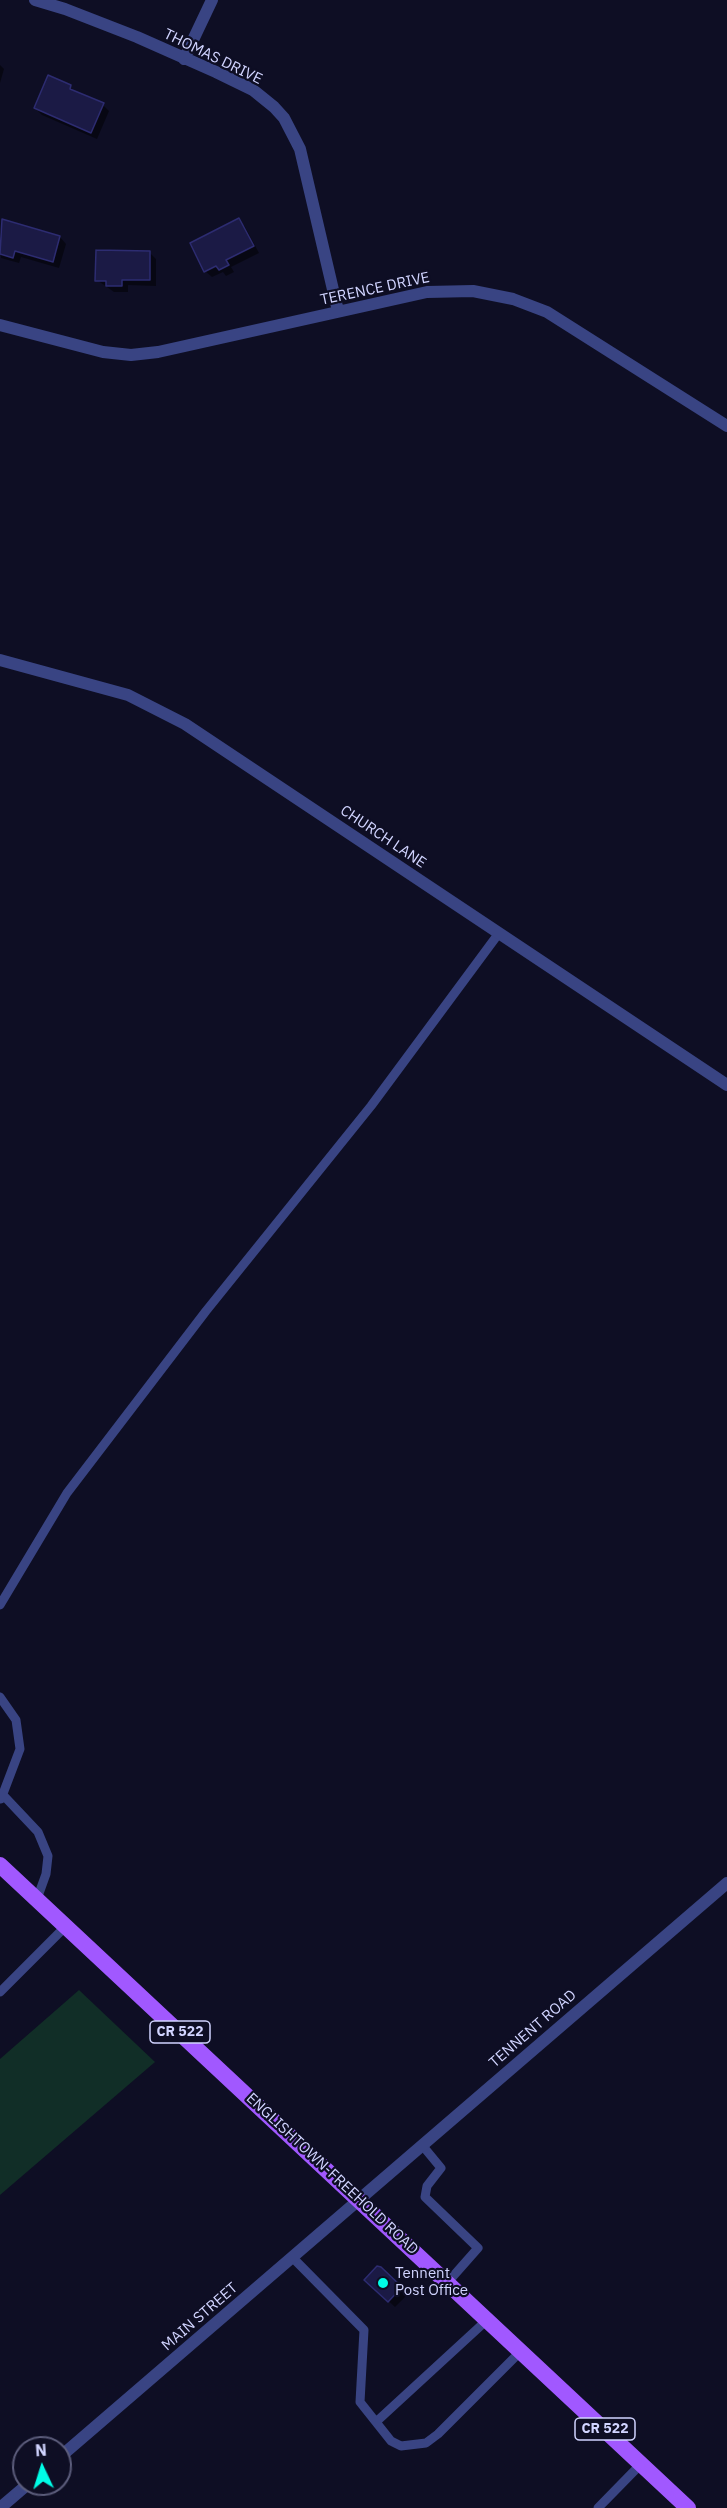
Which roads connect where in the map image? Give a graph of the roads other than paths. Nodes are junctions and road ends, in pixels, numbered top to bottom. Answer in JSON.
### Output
{"nodes":[{"id":1,"x":35,"y":0,"type":"edge"},
{"id":2,"x":212,"y":0,"type":"edge"},
{"id":3,"x":184,"y":59,"type":"junction"},
{"id":4,"x":338,"y":311,"type":"junction"},
{"id":5,"x":0,"y":325,"type":"edge"},
{"id":6,"x":727,"y":426,"type":"edge"},
{"id":7,"x":0,"y":660,"type":"edge"},
{"id":8,"x":499,"y":933,"type":"junction"},
{"id":9,"x":727,"y":1085,"type":"edge"},
{"id":10,"x":0,"y":1605,"type":"edge"},
{"id":11,"x":0,"y":1697,"type":"edge"},
{"id":12,"x":2,"y":1798,"type":"edge"},
{"id":13,"x":0,"y":1865,"type":"edge"},
{"id":14,"x":727,"y":1883,"type":"edge"},
{"id":15,"x":37,"y":1899,"type":"junction"},
{"id":16,"x":66,"y":1926,"type":"junction"},
{"id":17,"x":0,"y":1992,"type":"edge"},
{"id":18,"x":422,"y":2145,"type":"junction"},
{"id":19,"x":359,"y":2200,"type":"junction"},
{"id":20,"x":292,"y":2257,"type":"junction"},
{"id":21,"x":448,"y":2282,"type":"junction"},
{"id":22,"x":487,"y":2320,"type":"junction"},
{"id":23,"x":521,"y":2351,"type":"junction"},
{"id":24,"x":376,"y":2422,"type":"junction"},
{"id":25,"x":72,"y":2447,"type":"edge"},
{"id":26,"x":641,"y":2464,"type":"junction"},
{"id":27,"x":14,"y":2496,"type":"edge"},
{"id":28,"x":0,"y":2508,"type":"edge"},
{"id":29,"x":599,"y":2508,"type":"edge"},
{"id":30,"x":688,"y":2508,"type":"edge"}],
"edges":[{"from":1,"to":3,"type":"street","name":"THOMAS DRIVE"},
{"from":2,"to":3,"type":"street"},
{"from":3,"to":4,"type":"street","name":"THOMAS DRIVE"},
{"from":4,"to":5,"type":"street","name":"TERENCE DRIVE"},
{"from":4,"to":6,"type":"street","name":"TERENCE DRIVE"},
{"from":7,"to":8,"type":"street","name":"CHURCH LANE"},
{"from":8,"to":9,"type":"street","name":"CHURCH LANE"},
{"from":8,"to":10,"type":"lane"},
{"from":11,"to":12,"type":"lane"},
{"from":12,"to":15,"type":"lane"},
{"from":13,"to":15,"type":"main road","name":"ENGLISHTOWN-FREEHOLD ROAD","number":"CR 522"},
{"from":14,"to":18,"type":"street","name":"TENNENT ROAD"},
{"from":15,"to":16,"type":"main road","name":"ENGLISHTOWN-FREEHOLD ROAD","number":"CR 522"},
{"from":16,"to":17,"type":"lane"},
{"from":16,"to":19,"type":"main road","name":"ENGLISHTOWN-FREEHOLD ROAD","number":"CR 522"},
{"from":18,"to":19,"type":"street","name":"TENNENT ROAD"},
{"from":18,"to":21,"type":"lane"},
{"from":19,"to":20,"type":"street","name":"MAIN STREET"},
{"from":19,"to":21,"type":"main road","name":"ENGLISHTOWN-FREEHOLD ROAD","number":"CR 522"},
{"from":20,"to":24,"type":"lane"},
{"from":20,"to":25,"type":"street","name":"MAIN STREET"},
{"from":21,"to":22,"type":"main road","name":"ENGLISHTOWN-FREEHOLD ROAD","number":"CR 522"},
{"from":22,"to":23,"type":"main road","name":"ENGLISHTOWN-FREEHOLD ROAD","number":"CR 522"},
{"from":22,"to":24,"type":"lane"},
{"from":23,"to":24,"type":"lane"},
{"from":23,"to":26,"type":"main road","name":"ENGLISHTOWN-FREEHOLD ROAD","number":"CR 522"},
{"from":26,"to":29,"type":"lane"},
{"from":26,"to":30,"type":"main road","name":"ENGLISHTOWN-FREEHOLD ROAD","number":"CR 522"},
{"from":27,"to":28,"type":"street"}]}
